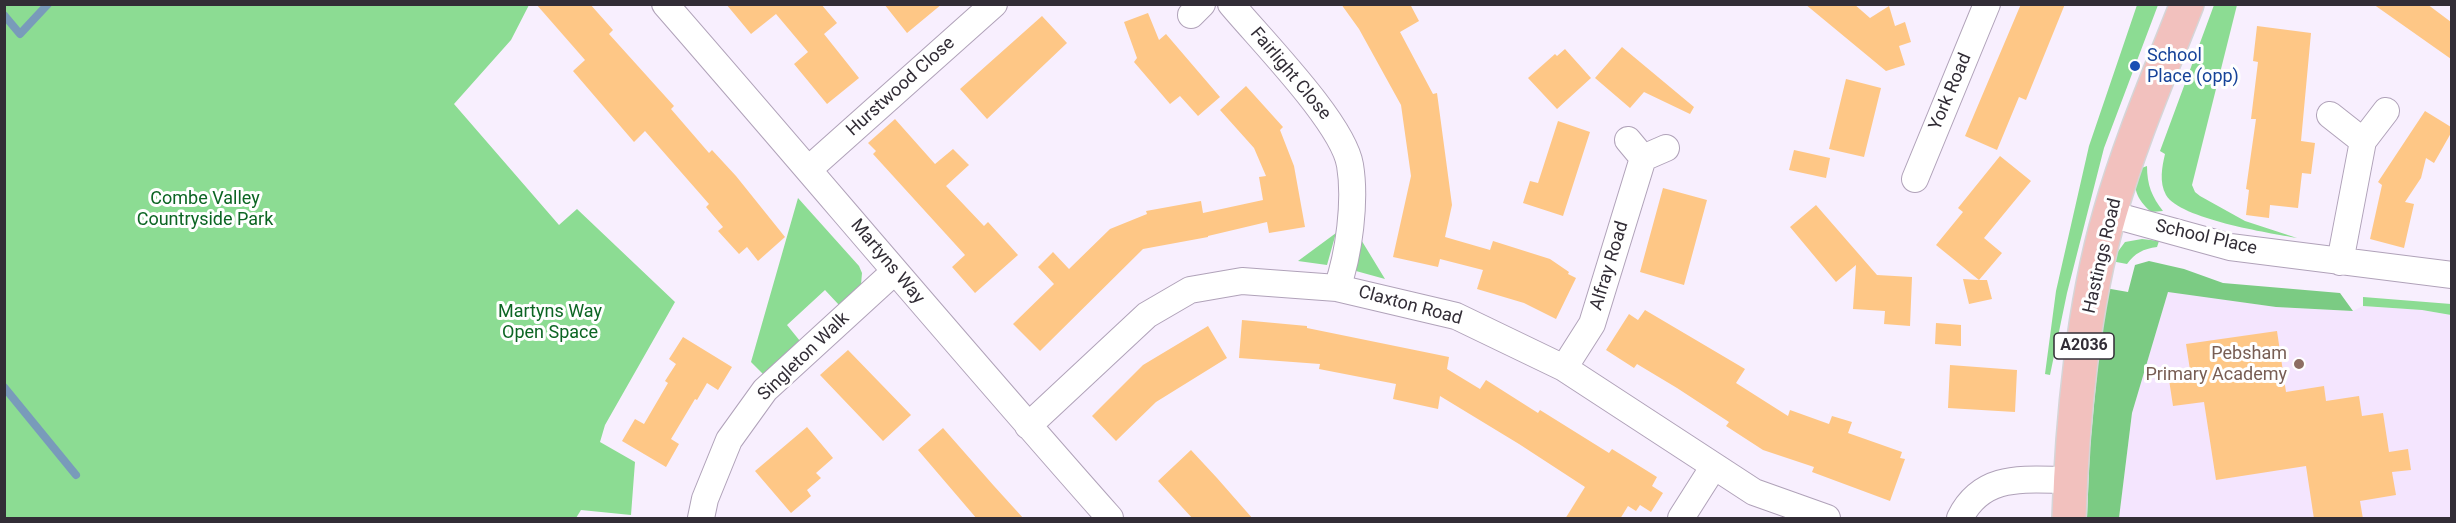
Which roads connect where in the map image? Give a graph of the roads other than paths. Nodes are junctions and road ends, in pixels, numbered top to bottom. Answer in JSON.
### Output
{"nodes":[{"id":1,"x":665,"y":4,"type":"edge"},
{"id":2,"x":994,"y":4,"type":"edge"},
{"id":3,"x":1231,"y":4,"type":"edge"},
{"id":4,"x":2187,"y":4,"type":"edge"},
{"id":5,"x":1980,"y":7,"type":"edge"},
{"id":6,"x":2386,"y":111,"type":"dead end"},
{"id":7,"x":2330,"y":115,"type":"dead end"},
{"id":8,"x":2363,"y":141,"type":"junction"},
{"id":9,"x":1666,"y":148,"type":"dead end"},
{"id":10,"x":809,"y":169,"type":"junction"},
{"id":11,"x":1915,"y":179,"type":"dead end"},
{"id":12,"x":2110,"y":214,"type":"junction"},
{"id":13,"x":2340,"y":262,"type":"junction"},
{"id":14,"x":894,"y":272,"type":"junction"},
{"id":15,"x":2451,"y":275,"type":"edge"},
{"id":16,"x":1337,"y":288,"type":"junction"},
{"id":17,"x":1564,"y":368,"type":"junction"},
{"id":18,"x":1028,"y":426,"type":"junction"},
{"id":19,"x":1714,"y":466,"type":"junction"},
{"id":20,"x":2070,"y":480,"type":"junction"},
{"id":21,"x":701,"y":519,"type":"edge"},
{"id":22,"x":1110,"y":519,"type":"edge"},
{"id":23,"x":1681,"y":519,"type":"edge"},
{"id":24,"x":1827,"y":519,"type":"edge"},
{"id":25,"x":1960,"y":519,"type":"edge"},
{"id":26,"x":2069,"y":519,"type":"edge"}],
"edges":[{"from":1,"to":10,"type":"street","name":"Martyns Way"},
{"from":2,"to":10,"type":"street","name":"Hurstwood Close"},
{"from":3,"to":16,"type":"street","name":"Fairlight Close"},
{"from":4,"to":12,"type":"main road","name":"Hastings Road","number":"A2036"},
{"from":5,"to":11,"type":"street","name":"York Road"},
{"from":6,"to":8,"type":"street"},
{"from":7,"to":8,"type":"street"},
{"from":8,"to":13,"type":"street"},
{"from":9,"to":17,"type":"street","name":"Alfray Road"},
{"from":10,"to":14,"type":"street","name":"Martyns Way"},
{"from":12,"to":13,"type":"street","name":"School Place"},
{"from":12,"to":20,"type":"main road","name":"Hastings Road","number":"A2036"},
{"from":13,"to":15,"type":"street","name":"School Place"},
{"from":14,"to":18,"type":"street","name":"Martyns Way"},
{"from":14,"to":21,"type":"street","name":"Singleton Walk"},
{"from":16,"to":17,"type":"street","name":"Claxton Road"},
{"from":16,"to":18,"type":"street","name":"Claxton Road"},
{"from":17,"to":19,"type":"street","name":"Claxton Road"},
{"from":18,"to":22,"type":"street","name":"Martyns Way"},
{"from":19,"to":23,"type":"street"},
{"from":19,"to":24,"type":"street","name":"Claxton Road"},
{"from":20,"to":25,"type":"street"},
{"from":20,"to":26,"type":"main road","name":"Hastings Road","number":"A2036"}]}
